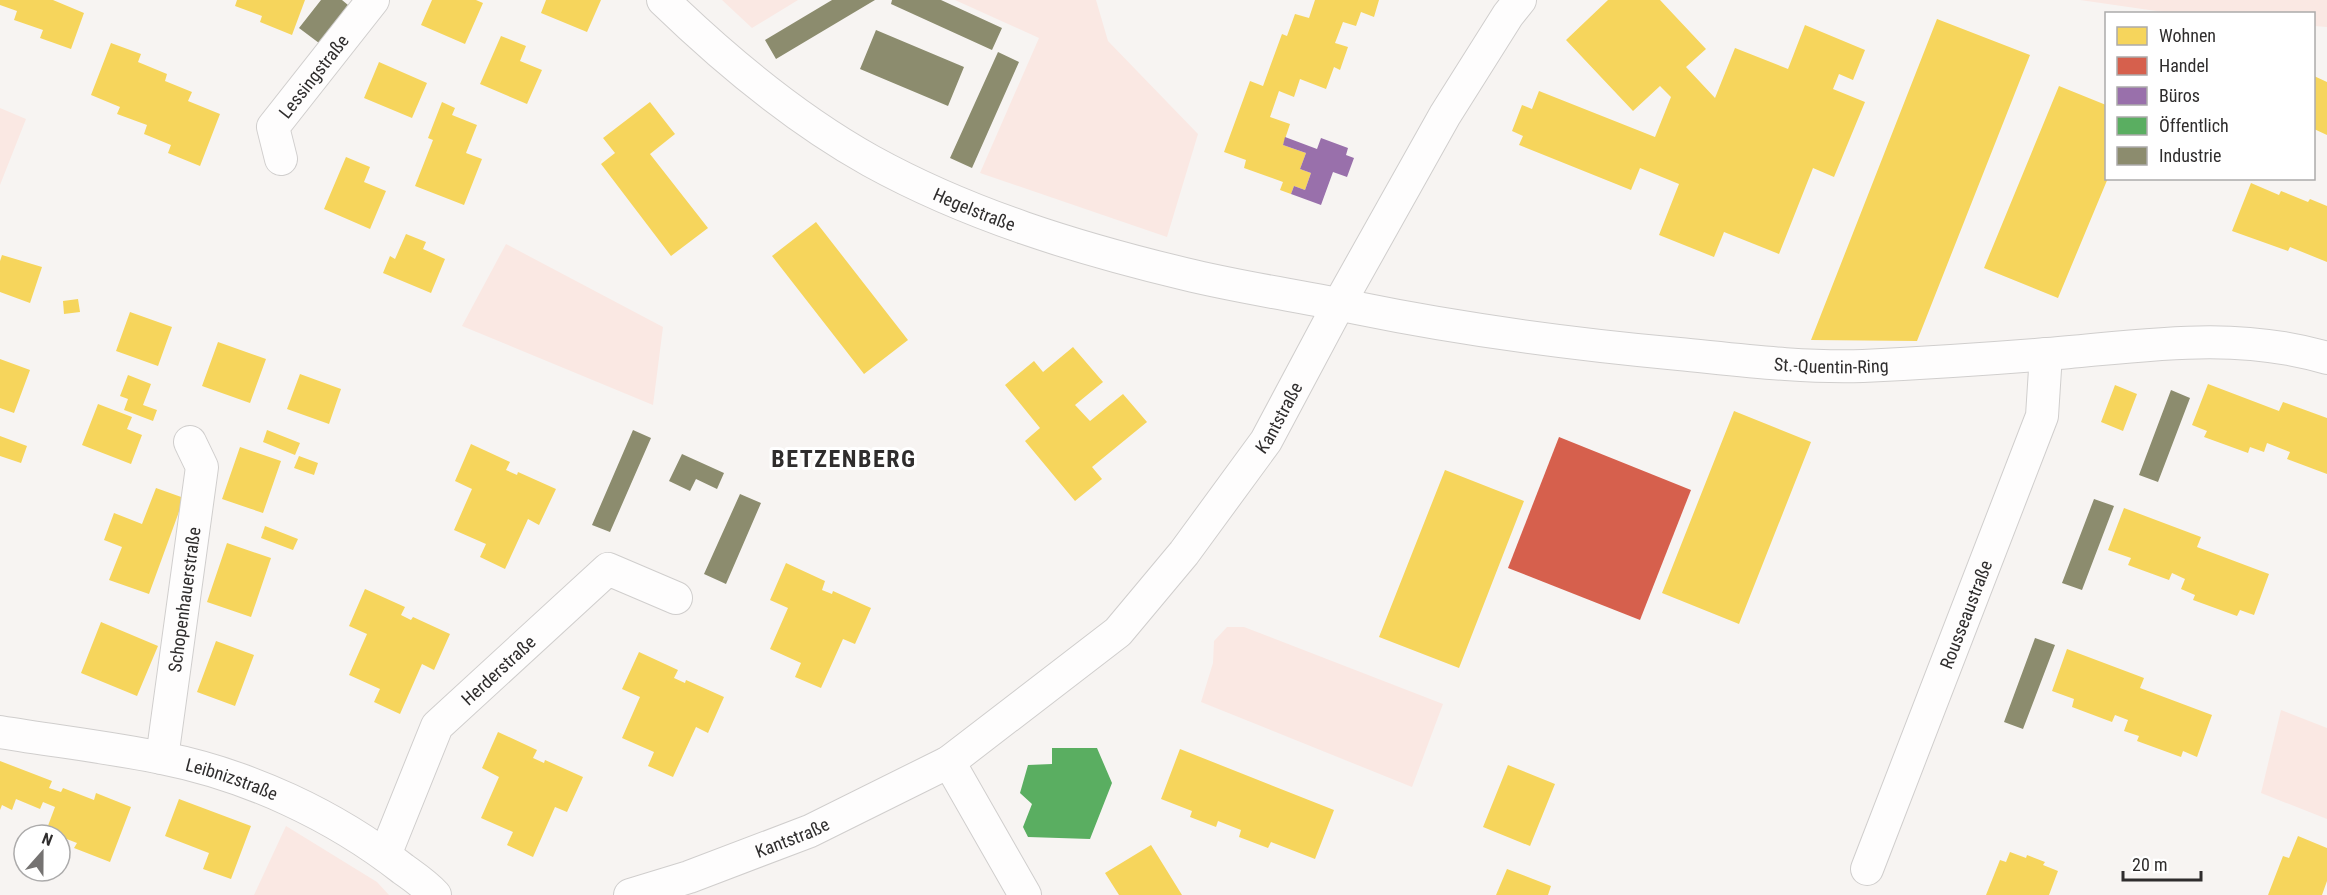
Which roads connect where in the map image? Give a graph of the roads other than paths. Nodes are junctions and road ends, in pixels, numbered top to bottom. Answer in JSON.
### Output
{"nodes":[{"id":1,"x":373,"y":0,"type":"edge"},
{"id":2,"x":663,"y":0,"type":"edge"},
{"id":3,"x":1520,"y":0,"type":"edge"},
{"id":4,"x":281,"y":159,"type":"dead end"},
{"id":5,"x":1339,"y":304,"type":"junction"},
{"id":6,"x":2046,"y":354,"type":"junction"},
{"id":7,"x":2327,"y":358,"type":"edge"},
{"id":8,"x":190,"y":442,"type":"dead end"},
{"id":9,"x":676,"y":598,"type":"dead end"},
{"id":10,"x":0,"y":732,"type":"edge"},
{"id":11,"x":162,"y":758,"type":"junction"},
{"id":12,"x":949,"y":762,"type":"junction"},
{"id":13,"x":385,"y":855,"type":"junction"},
{"id":14,"x":1867,"y":869,"type":"dead end"},
{"id":15,"x":435,"y":895,"type":"edge"},
{"id":16,"x":630,"y":895,"type":"edge"},
{"id":17,"x":1025,"y":895,"type":"edge"}],
"edges":[{"from":1,"to":4,"type":"street","name":"Lessingstraße"},
{"from":2,"to":5,"type":"street","name":"Hegelstraße"},
{"from":3,"to":5,"type":"street","name":"Kantstraße"},
{"from":5,"to":6,"type":"street","name":"St.-Quentin-Ring"},
{"from":5,"to":12,"type":"street","name":"Kantstraße"},
{"from":6,"to":7,"type":"street","name":"St.-Quentin-Ring"},
{"from":6,"to":14,"type":"street","name":"Rousseaustraße"},
{"from":8,"to":11,"type":"street","name":"Schopenhauerstraße"},
{"from":9,"to":13,"type":"street","name":"Herderstraße"},
{"from":10,"to":11,"type":"street","name":"Leibnizstraße"},
{"from":11,"to":13,"type":"street","name":"Leibnizstraße"},
{"from":12,"to":16,"type":"street","name":"Kantstraße"},
{"from":12,"to":17,"type":"street"},
{"from":13,"to":15,"type":"street","name":"Leibnizstraße"}]}
